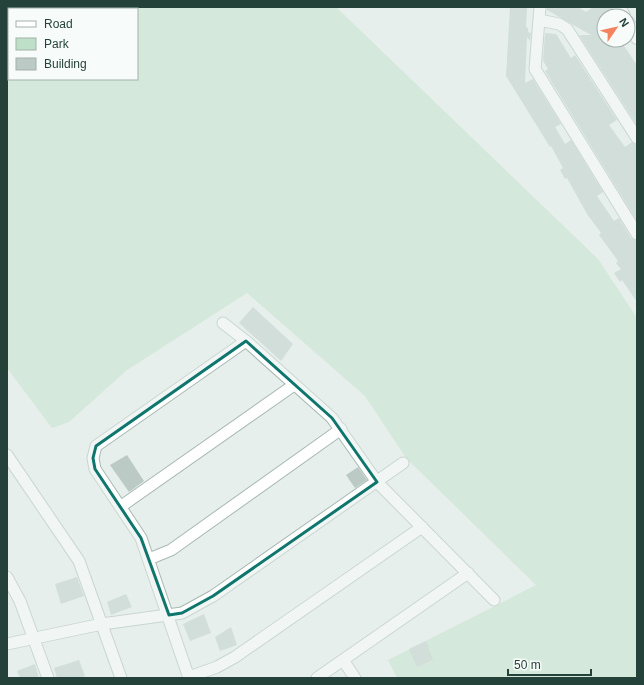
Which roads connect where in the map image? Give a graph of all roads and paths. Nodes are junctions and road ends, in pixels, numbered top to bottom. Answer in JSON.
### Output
{"nodes":[{"id":1,"x":540,"y":7,"type":"edge"},
{"id":2,"x":539,"y":20,"type":"junction"},
{"id":3,"x":637,"y":138,"type":"edge"},
{"id":4,"x":637,"y":234,"type":"edge"},
{"id":5,"x":223,"y":323,"type":"dead end"},
{"id":6,"x":246,"y":341,"type":"junction"},
{"id":7,"x":294,"y":385,"type":"junction"},
{"id":8,"x":341,"y":429,"type":"junction"},
{"id":9,"x":7,"y":455,"type":"edge"},
{"id":10,"x":404,"y":463,"type":"dead end"},
{"id":11,"x":377,"y":482,"type":"junction"},
{"id":12,"x":120,"y":507,"type":"junction"},
{"id":13,"x":422,"y":527,"type":"junction"},
{"id":14,"x":149,"y":559,"type":"junction"},
{"id":15,"x":468,"y":573,"type":"junction"},
{"id":16,"x":7,"y":577,"type":"edge"},
{"id":17,"x":494,"y":600,"type":"dead end"},
{"id":18,"x":169,"y":615,"type":"junction"},
{"id":19,"x":102,"y":624,"type":"junction"},
{"id":20,"x":34,"y":638,"type":"junction"},
{"id":21,"x":7,"y":644,"type":"edge"},
{"id":22,"x":343,"y":660,"type":"junction"},
{"id":23,"x":189,"y":677,"type":"edge"},
{"id":24,"x":48,"y":678,"type":"edge"},
{"id":25,"x":121,"y":678,"type":"edge"},
{"id":26,"x":317,"y":678,"type":"edge"},
{"id":27,"x":355,"y":678,"type":"edge"}],
"edges":[{"from":1,"to":2,"type":"street"},
{"from":2,"to":3,"type":"street"},
{"from":2,"to":4,"type":"street"},
{"from":5,"to":6,"type":"street"},
{"from":6,"to":7,"type":"street"},
{"from":6,"to":12,"type":"street"},
{"from":7,"to":8,"type":"street"},
{"from":7,"to":12,"type":"street"},
{"from":8,"to":11,"type":"street"},
{"from":8,"to":14,"type":"street"},
{"from":9,"to":19,"type":"street"},
{"from":10,"to":11,"type":"street"},
{"from":11,"to":13,"type":"street"},
{"from":11,"to":18,"type":"street"},
{"from":12,"to":14,"type":"street"},
{"from":13,"to":15,"type":"street"},
{"from":13,"to":23,"type":"street"},
{"from":14,"to":18,"type":"street"},
{"from":15,"to":17,"type":"street"},
{"from":15,"to":22,"type":"street"},
{"from":16,"to":20,"type":"street"},
{"from":18,"to":19,"type":"street"},
{"from":18,"to":23,"type":"street"},
{"from":19,"to":20,"type":"street"},
{"from":19,"to":25,"type":"street"},
{"from":20,"to":21,"type":"street"},
{"from":20,"to":24,"type":"street"},
{"from":22,"to":26,"type":"street"},
{"from":22,"to":27,"type":"street"}]}
